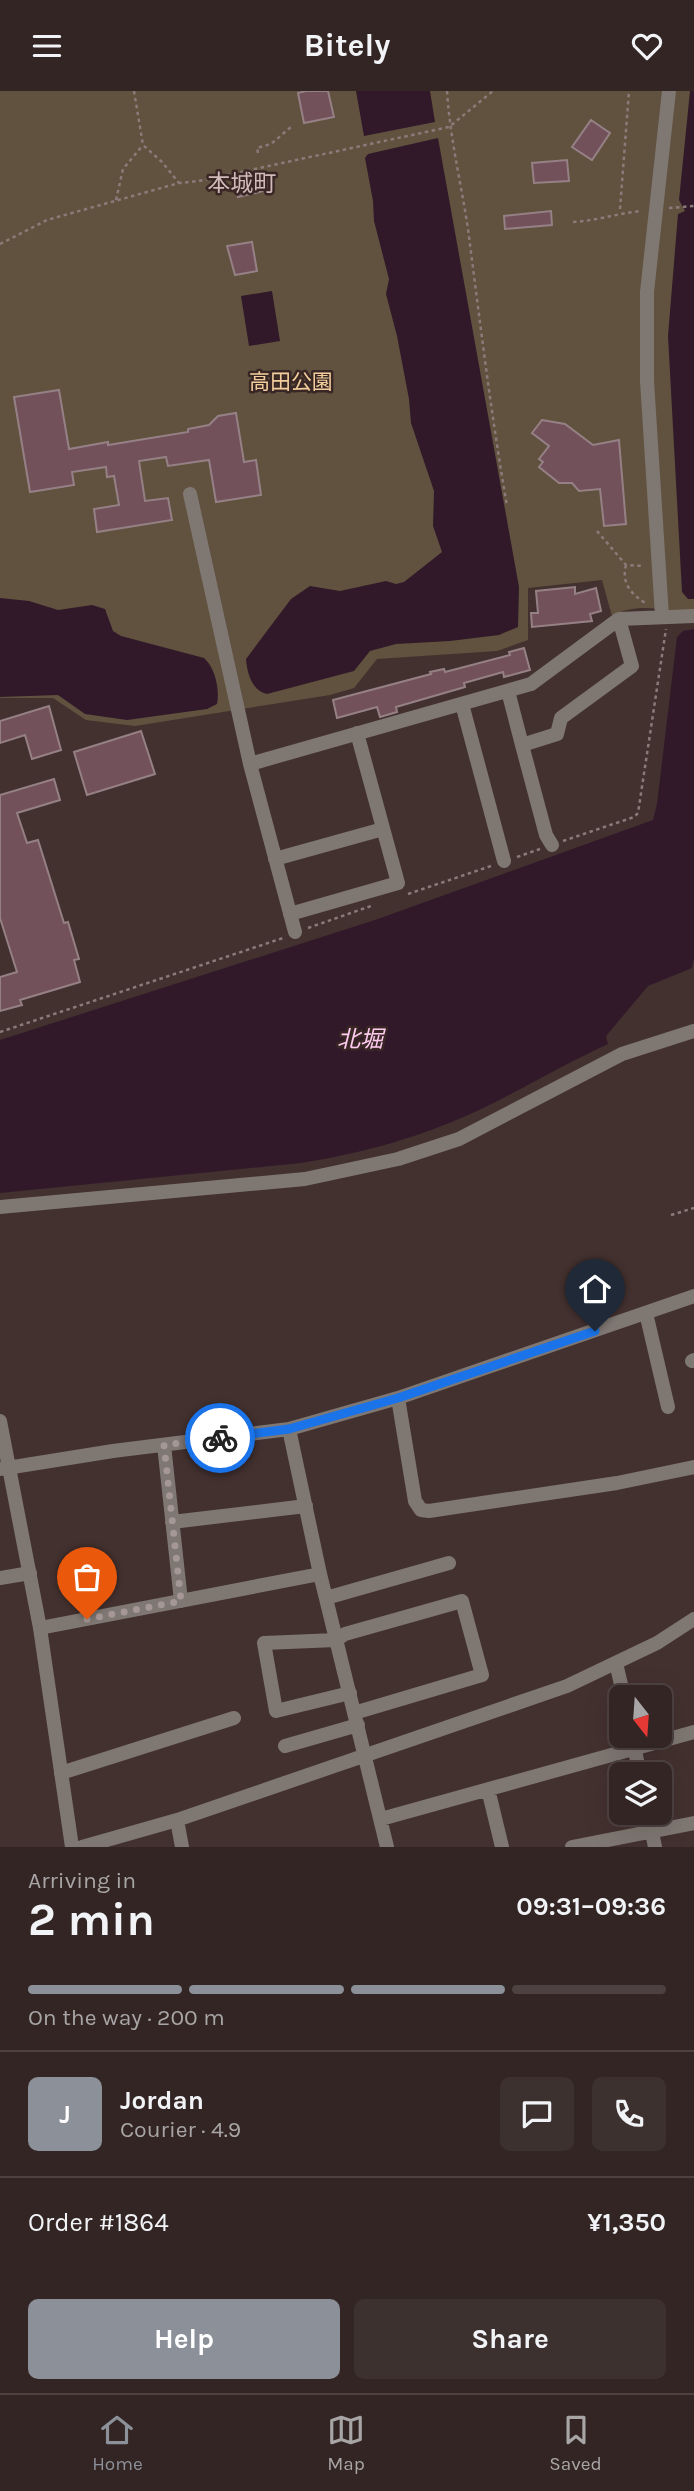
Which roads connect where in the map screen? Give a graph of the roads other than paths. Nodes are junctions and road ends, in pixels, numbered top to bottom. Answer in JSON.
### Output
{"nodes":[{"id":1,"x":669,"y":91,"type":"edge"},
{"id":2,"x":190,"y":494,"type":"dead end"},
{"id":3,"x":657,"y":611,"type":"junction"},
{"id":4,"x":694,"y":616,"type":"edge"},
{"id":5,"x":620,"y":619,"type":"junction"},
{"id":6,"x":508,"y":691,"type":"junction"},
{"id":7,"x":462,"y":704,"type":"junction"},
{"id":8,"x":357,"y":733,"type":"junction"},
{"id":9,"x":522,"y":745,"type":"junction"},
{"id":10,"x":250,"y":764,"type":"junction"},
{"id":11,"x":383,"y":829,"type":"junction"},
{"id":12,"x":552,"y":845,"type":"dead end"},
{"id":13,"x":275,"y":859,"type":"junction"},
{"id":14,"x":503,"y":861,"type":"dead end"},
{"id":15,"x":290,"y":915,"type":"junction"},
{"id":16,"x":295,"y":932,"type":"road end"},
{"id":17,"x":694,"y":1031,"type":"edge"},
{"id":18,"x":0,"y":1207,"type":"edge"},
{"id":19,"x":694,"y":1296,"type":"edge"},
{"id":20,"x":646,"y":1313,"type":"junction"},
{"id":21,"x":398,"y":1398,"type":"junction"},
{"id":22,"x":668,"y":1407,"type":"dead end"},
{"id":23,"x":0,"y":1421,"type":"edge"},
{"id":24,"x":289,"y":1429,"type":"junction"},
{"id":25,"x":164,"y":1445,"type":"junction"},
{"id":26,"x":694,"y":1467,"type":"edge"},
{"id":27,"x":5,"y":1468,"type":"edge"},
{"id":28,"x":306,"y":1506,"type":"junction"},
{"id":29,"x":172,"y":1522,"type":"junction"},
{"id":30,"x":449,"y":1563,"type":"dead end"},
{"id":31,"x":30,"y":1573,"type":"junction"},
{"id":32,"x":320,"y":1574,"type":"junction"},
{"id":33,"x":0,"y":1578,"type":"edge"},
{"id":34,"x":326,"y":1598,"type":"junction"},
{"id":35,"x":181,"y":1601,"type":"junction"},
{"id":36,"x":694,"y":1619,"type":"edge"},
{"id":37,"x":40,"y":1628,"type":"junction"},
{"id":38,"x":336,"y":1640,"type":"junction"},
{"id":39,"x":616,"y":1663,"type":"junction"},
{"id":40,"x":621,"y":1685,"type":"edge"},
{"id":41,"x":350,"y":1693,"type":"junction"},
{"id":42,"x":234,"y":1718,"type":"dead end"},
{"id":43,"x":356,"y":1719,"type":"junction"},
{"id":44,"x":694,"y":1732,"type":"edge"},
{"id":45,"x":672,"y":1736,"type":"edge"},
{"id":46,"x":285,"y":1746,"type":"dead end"},
{"id":47,"x":615,"y":1748,"type":"edge"},
{"id":48,"x":365,"y":1756,"type":"junction"},
{"id":49,"x":61,"y":1773,"type":"junction"},
{"id":50,"x":488,"y":1789,"type":"junction"},
{"id":51,"x":380,"y":1819,"type":"junction"},
{"id":52,"x":177,"y":1820,"type":"junction"},
{"id":53,"x":694,"y":1823,"type":"edge"},
{"id":54,"x":651,"y":1825,"type":"edge"},
{"id":55,"x":652,"y":1831,"type":"junction"},
{"id":56,"x":72,"y":1847,"type":"edge"},
{"id":57,"x":82,"y":1847,"type":"edge"},
{"id":58,"x":182,"y":1847,"type":"edge"},
{"id":59,"x":387,"y":1847,"type":"edge"},
{"id":60,"x":502,"y":1847,"type":"edge"},
{"id":61,"x":572,"y":1847,"type":"edge"},
{"id":62,"x":655,"y":1847,"type":"edge"}],
"edges":[{"from":1,"to":3,"type":"street"},
{"from":2,"to":10,"type":"street"},
{"from":3,"to":4,"type":"street"},
{"from":3,"to":5,"type":"street"},
{"from":5,"to":6,"type":"street"},
{"from":5,"to":9,"type":"street"},
{"from":6,"to":7,"type":"street"},
{"from":6,"to":9,"type":"street"},
{"from":7,"to":8,"type":"street"},
{"from":7,"to":14,"type":"street"},
{"from":8,"to":10,"type":"street"},
{"from":8,"to":11,"type":"street"},
{"from":9,"to":12,"type":"street"},
{"from":10,"to":13,"type":"street"},
{"from":11,"to":13,"type":"street"},
{"from":11,"to":15,"type":"street"},
{"from":13,"to":15,"type":"street"},
{"from":15,"to":16,"type":"street"},
{"from":17,"to":18,"type":"street"},
{"from":19,"to":20,"type":"street"},
{"from":20,"to":21,"type":"street"},
{"from":20,"to":22,"type":"street"},
{"from":21,"to":24,"type":"street"},
{"from":21,"to":26,"type":"street"},
{"from":23,"to":27,"type":"street"},
{"from":24,"to":25,"type":"street"},
{"from":24,"to":28,"type":"street"},
{"from":25,"to":27,"type":"street"},
{"from":25,"to":29,"type":"street"},
{"from":27,"to":31,"type":"street"},
{"from":28,"to":29,"type":"street"},
{"from":28,"to":32,"type":"street"},
{"from":29,"to":35,"type":"street"},
{"from":30,"to":34,"type":"street"},
{"from":31,"to":33,"type":"street"},
{"from":31,"to":37,"type":"street"},
{"from":32,"to":34,"type":"street"},
{"from":32,"to":35,"type":"street"},
{"from":34,"to":38,"type":"street"},
{"from":35,"to":37,"type":"street"},
{"from":36,"to":39,"type":"street"},
{"from":37,"to":49,"type":"street"},
{"from":38,"to":41,"type":"street"},
{"from":38,"to":41,"type":"street"},
{"from":38,"to":43,"type":"street"},
{"from":39,"to":40,"type":"street"},
{"from":39,"to":48,"type":"street"},
{"from":41,"to":43,"type":"street"},
{"from":42,"to":49,"type":"street"},
{"from":43,"to":46,"type":"street"},
{"from":43,"to":48,"type":"street"},
{"from":44,"to":45,"type":"street"},
{"from":47,"to":50,"type":"street"},
{"from":48,"to":51,"type":"street"},
{"from":48,"to":52,"type":"street"},
{"from":49,"to":56,"type":"street"},
{"from":50,"to":51,"type":"street"},
{"from":50,"to":60,"type":"street"},
{"from":51,"to":59,"type":"street"},
{"from":52,"to":57,"type":"street"},
{"from":52,"to":58,"type":"street"},
{"from":53,"to":55,"type":"street"},
{"from":54,"to":55,"type":"street"},
{"from":55,"to":61,"type":"street"},
{"from":55,"to":62,"type":"street"}]}
